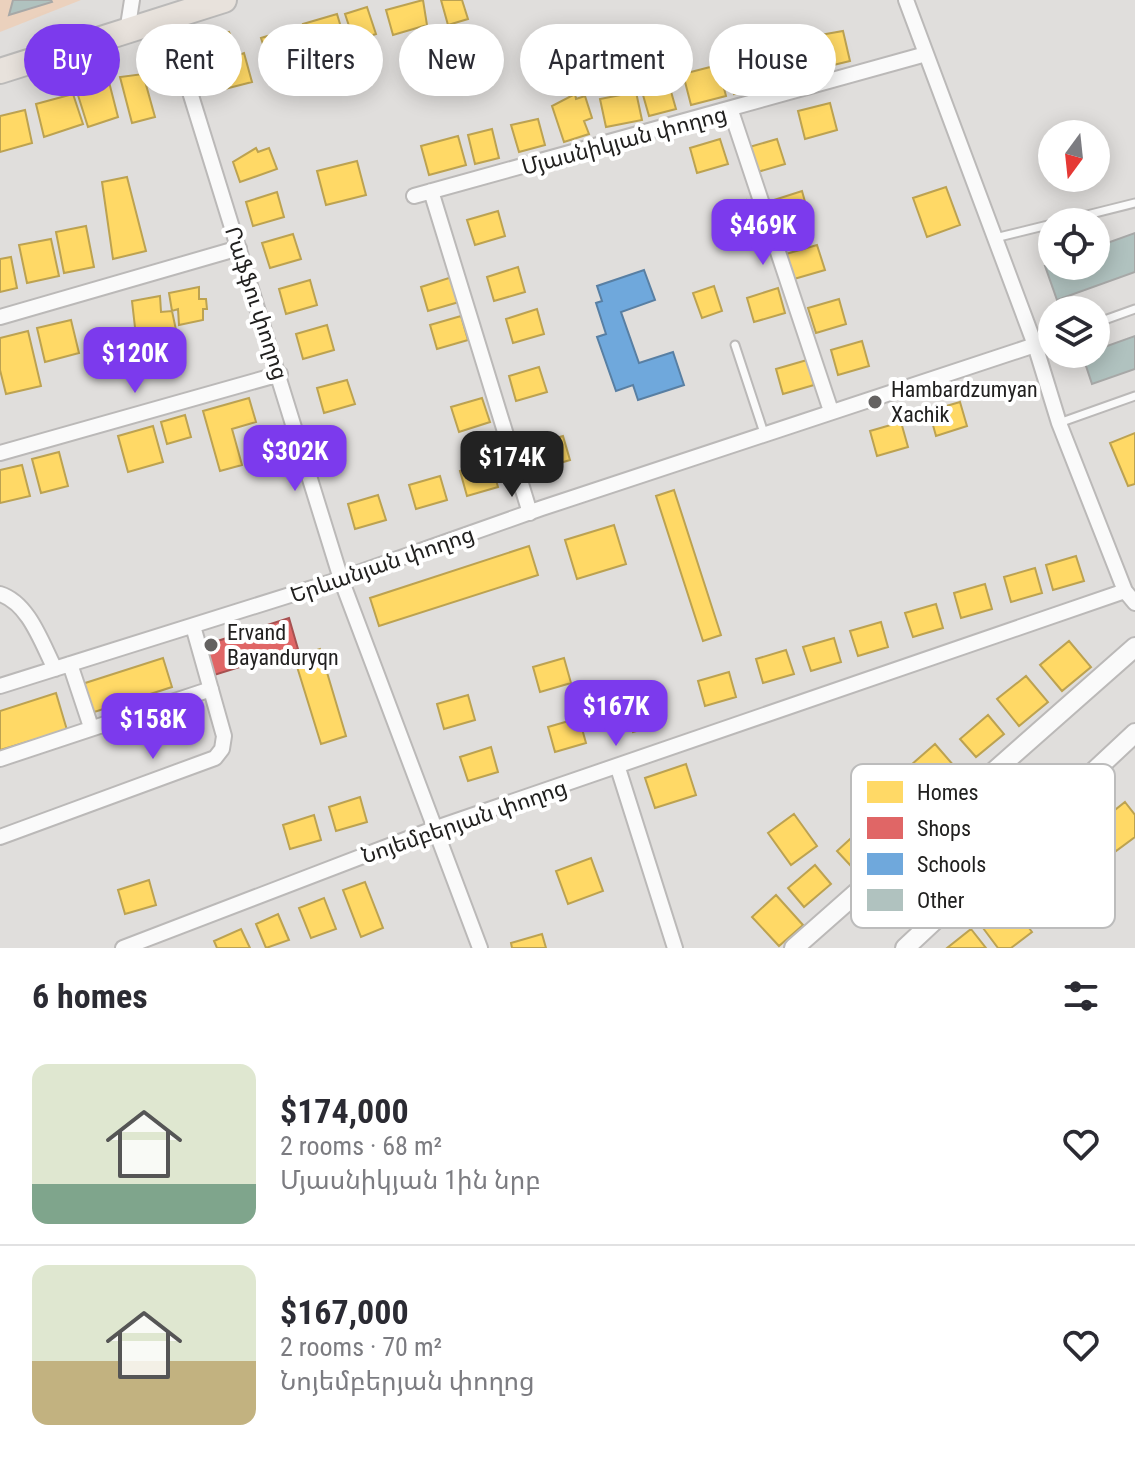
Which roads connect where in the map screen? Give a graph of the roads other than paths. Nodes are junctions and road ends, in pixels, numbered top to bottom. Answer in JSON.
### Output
{"nodes":[{"id":1,"x":132,"y":0,"type":"edge"},
{"id":2,"x":224,"y":0,"type":"edge"},
{"id":3,"x":906,"y":0,"type":"edge"},
{"id":4,"x":167,"y":18,"type":"junction"},
{"id":5,"x":127,"y":32,"type":"junction"},
{"id":6,"x":926,"y":54,"type":"junction"},
{"id":7,"x":0,"y":71,"type":"edge"},
{"id":8,"x":731,"y":111,"type":"junction"},
{"id":9,"x":431,"y":191,"type":"junction"},
{"id":10,"x":414,"y":196,"type":"dead end"},
{"id":11,"x":1135,"y":203,"type":"edge"},
{"id":12,"x":1110,"y":209,"type":"edge"},
{"id":13,"x":1038,"y":228,"type":"edge"},
{"id":14,"x":993,"y":239,"type":"junction"},
{"id":15,"x":239,"y":248,"type":"junction"},
{"id":16,"x":1135,"y":309,"type":"edge"},
{"id":17,"x":0,"y":317,"type":"edge"},
{"id":18,"x":1110,"y":318,"type":"edge"},
{"id":19,"x":1038,"y":344,"type":"edge"},
{"id":20,"x":735,"y":345,"type":"dead end"},
{"id":21,"x":1035,"y":345,"type":"junction"},
{"id":22,"x":280,"y":374,"type":"junction"},
{"id":23,"x":1135,"y":396,"type":"edge"},
{"id":24,"x":831,"y":411,"type":"junction"},
{"id":25,"x":1059,"y":423,"type":"junction"},
{"id":26,"x":765,"y":435,"type":"junction"},
{"id":27,"x":0,"y":453,"type":"edge"},
{"id":28,"x":530,"y":513,"type":"junction"},
{"id":29,"x":341,"y":579,"type":"junction"},
{"id":30,"x":0,"y":594,"type":"edge"},
{"id":31,"x":1130,"y":597,"type":"edge"},
{"id":32,"x":193,"y":626,"type":"junction"},
{"id":33,"x":1135,"y":647,"type":"edge"},
{"id":34,"x":62,"y":666,"type":"junction"},
{"id":35,"x":0,"y":686,"type":"edge"},
{"id":36,"x":211,"y":689,"type":"junction"},
{"id":37,"x":91,"y":727,"type":"junction"},
{"id":38,"x":1135,"y":733,"type":"edge"},
{"id":39,"x":0,"y":759,"type":"edge"},
{"id":40,"x":1002,"y":764,"type":"edge"},
{"id":41,"x":1102,"y":764,"type":"edge"},
{"id":42,"x":618,"y":768,"type":"junction"},
{"id":43,"x":436,"y":828,"type":"junction"},
{"id":44,"x":0,"y":837,"type":"edge"},
{"id":45,"x":851,"y":898,"type":"edge"},
{"id":46,"x":926,"y":928,"type":"edge"},
{"id":47,"x":123,"y":948,"type":"edge"},
{"id":48,"x":480,"y":948,"type":"edge"},
{"id":49,"x":675,"y":948,"type":"edge"},
{"id":50,"x":794,"y":948,"type":"edge"},
{"id":51,"x":905,"y":948,"type":"edge"}],
"edges":[{"from":1,"to":5,"type":"street"},
{"from":2,"to":4,"type":"main road"},
{"from":3,"to":6,"type":"street"},
{"from":4,"to":5,"type":"main road"},
{"from":4,"to":15,"type":"street","name":"Րաֆֆու փողոց"},
{"from":5,"to":7,"type":"main road"},
{"from":6,"to":8,"type":"street","name":"Մյասնիկյան փողոց"},
{"from":6,"to":14,"type":"street"},
{"from":8,"to":9,"type":"street","name":"Մյասնիկյան փողոց"},
{"from":8,"to":24,"type":"street"},
{"from":9,"to":10,"type":"street","name":"Մյասնիկյան փողոց"},
{"from":9,"to":28,"type":"street"},
{"from":11,"to":12,"type":"lane"},
{"from":13,"to":14,"type":"lane"},
{"from":14,"to":21,"type":"street"},
{"from":15,"to":17,"type":"street"},
{"from":15,"to":22,"type":"street","name":"Րաֆֆու փողոց"},
{"from":16,"to":18,"type":"lane"},
{"from":19,"to":21,"type":"lane"},
{"from":20,"to":26,"type":"lane"},
{"from":21,"to":24,"type":"street","name":"Երևանյան փողոց"},
{"from":21,"to":25,"type":"street"},
{"from":22,"to":27,"type":"street"},
{"from":22,"to":29,"type":"street","name":"Րաֆֆու փողոց"},
{"from":23,"to":25,"type":"lane"},
{"from":24,"to":26,"type":"street","name":"Երևանյան փողոց"},
{"from":25,"to":31,"type":"street"},
{"from":26,"to":28,"type":"street","name":"Երևանյան փողոց"},
{"from":28,"to":29,"type":"street","name":"Երևանյան փողոց"},
{"from":29,"to":32,"type":"street","name":"Երևանյան փողոց"},
{"from":29,"to":43,"type":"street","name":"Րաֆֆու փողոց"},
{"from":30,"to":34,"type":"street"},
{"from":31,"to":42,"type":"street","name":"Նոյեմբերյան փողոց"},
{"from":32,"to":34,"type":"street","name":"Երևանյան փողոց"},
{"from":32,"to":36,"type":"street"},
{"from":33,"to":40,"type":"street"},
{"from":34,"to":35,"type":"street","name":"Երևանյան փողոց"},
{"from":34,"to":37,"type":"street"},
{"from":36,"to":37,"type":"street"},
{"from":36,"to":44,"type":"street"},
{"from":37,"to":39,"type":"street"},
{"from":38,"to":41,"type":"street"},
{"from":42,"to":43,"type":"street","name":"Նոյեմբերյան փողոց"},
{"from":42,"to":49,"type":"street"},
{"from":43,"to":47,"type":"street","name":"Նոյեմբերյան փողոց"},
{"from":43,"to":48,"type":"street","name":"Րաֆֆու փողոց"},
{"from":45,"to":50,"type":"street"},
{"from":46,"to":51,"type":"street"}]}
